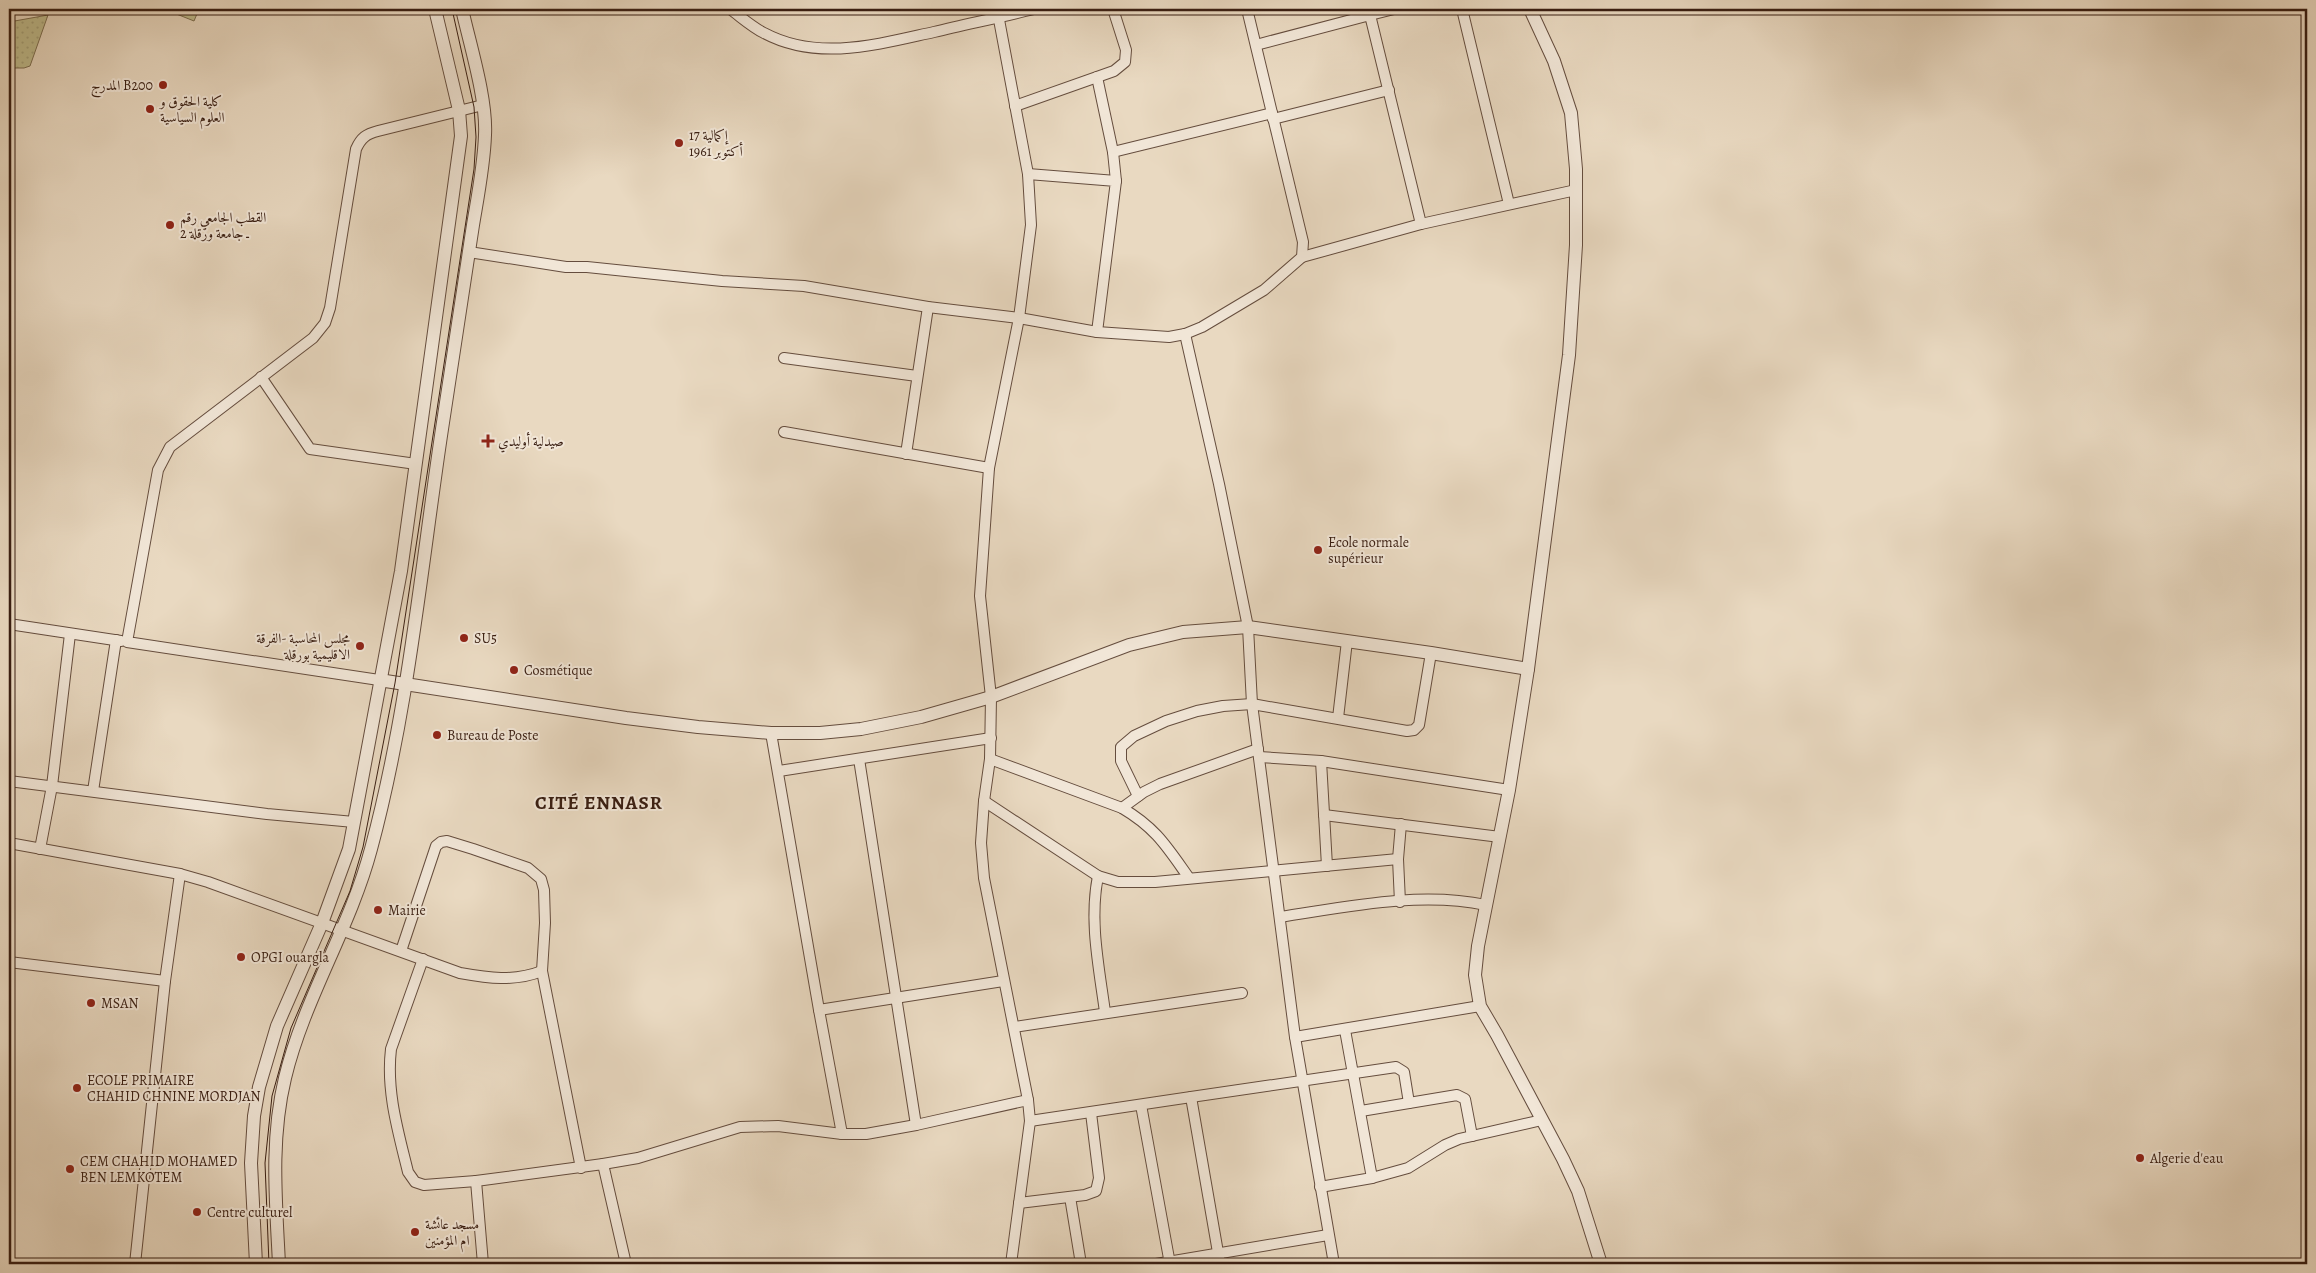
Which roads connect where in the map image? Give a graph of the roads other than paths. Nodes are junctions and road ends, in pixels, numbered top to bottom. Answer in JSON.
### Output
{"nodes":[{"id":1,"x":435,"y":9,"type":"edge"},
{"id":2,"x":462,"y":9,"type":"edge"},
{"id":3,"x":730,"y":9,"type":"edge"},
{"id":4,"x":1034,"y":9,"type":"edge"},
{"id":5,"x":1113,"y":9,"type":"edge"},
{"id":6,"x":1247,"y":9,"type":"edge"},
{"id":7,"x":1394,"y":9,"type":"edge"},
{"id":8,"x":1462,"y":9,"type":"edge"},
{"id":9,"x":1530,"y":9,"type":"edge"},
{"id":10,"x":998,"y":13,"type":"edge"},
{"id":11,"x":1370,"y":15,"type":"junction"},
{"id":12,"x":1256,"y":45,"type":"junction"},
{"id":13,"x":1097,"y":77,"type":"junction"},
{"id":14,"x":1389,"y":90,"type":"junction"},
{"id":15,"x":483,"y":104,"type":"junction"},
{"id":16,"x":1015,"y":106,"type":"junction"},
{"id":17,"x":459,"y":110,"type":"junction"},
{"id":18,"x":1273,"y":116,"type":"junction"},
{"id":19,"x":1113,"y":152,"type":"junction"},
{"id":20,"x":1028,"y":174,"type":"junction"},
{"id":21,"x":1116,"y":181,"type":"junction"},
{"id":22,"x":1576,"y":190,"type":"junction"},
{"id":23,"x":1509,"y":204,"type":"junction"},
{"id":24,"x":1421,"y":224,"type":"junction"},
{"id":25,"x":469,"y":252,"type":"junction"},
{"id":26,"x":1302,"y":257,"type":"junction"},
{"id":27,"x":928,"y":308,"type":"junction"},
{"id":28,"x":1019,"y":318,"type":"junction"},
{"id":29,"x":1097,"y":332,"type":"junction"},
{"id":30,"x":1185,"y":334,"type":"junction"},
{"id":31,"x":784,"y":358,"type":"dead end"},
{"id":32,"x":917,"y":376,"type":"junction"},
{"id":33,"x":261,"y":377,"type":"junction"},
{"id":34,"x":784,"y":432,"type":"dead end"},
{"id":35,"x":906,"y":454,"type":"junction"},
{"id":36,"x":416,"y":464,"type":"junction"},
{"id":37,"x":989,"y":468,"type":"junction"},
{"id":38,"x":9,"y":624,"type":"edge"},
{"id":39,"x":1248,"y":627,"type":"junction"},
{"id":40,"x":70,"y":634,"type":"junction"},
{"id":41,"x":116,"y":640,"type":"junction"},
{"id":42,"x":1347,"y":641,"type":"junction"},
{"id":43,"x":127,"y":642,"type":"junction"},
{"id":44,"x":1432,"y":653,"type":"junction"},
{"id":45,"x":1528,"y":669,"type":"junction"},
{"id":46,"x":379,"y":680,"type":"junction"},
{"id":47,"x":406,"y":684,"type":"junction"},
{"id":48,"x":990,"y":697,"type":"junction"},
{"id":49,"x":1252,"y":704,"type":"junction"},
{"id":50,"x":1338,"y":718,"type":"junction"},
{"id":51,"x":771,"y":733,"type":"junction"},
{"id":52,"x":991,"y":738,"type":"junction"},
{"id":53,"x":1258,"y":753,"type":"junction"},
{"id":54,"x":859,"y":759,"type":"junction"},
{"id":55,"x":990,"y":759,"type":"junction"},
{"id":56,"x":1321,"y":761,"type":"junction"},
{"id":57,"x":779,"y":771,"type":"junction"},
{"id":58,"x":9,"y":780,"type":"edge"},
{"id":59,"x":52,"y":786,"type":"junction"},
{"id":60,"x":1509,"y":790,"type":"junction"},
{"id":61,"x":93,"y":791,"type":"junction"},
{"id":62,"x":1138,"y":796,"type":"junction"},
{"id":63,"x":984,"y":802,"type":"junction"},
{"id":64,"x":1122,"y":808,"type":"junction"},
{"id":65,"x":1324,"y":815,"type":"junction"},
{"id":66,"x":354,"y":822,"type":"junction"},
{"id":67,"x":1401,"y":824,"type":"junction"},
{"id":68,"x":1500,"y":837,"type":"junction"},
{"id":69,"x":9,"y":843,"type":"edge"},
{"id":70,"x":40,"y":849,"type":"junction"},
{"id":71,"x":1398,"y":859,"type":"junction"},
{"id":72,"x":1327,"y":866,"type":"junction"},
{"id":73,"x":1274,"y":871,"type":"junction"},
{"id":74,"x":180,"y":874,"type":"junction"},
{"id":75,"x":1098,"y":876,"type":"junction"},
{"id":76,"x":1189,"y":878,"type":"junction"},
{"id":77,"x":1400,"y":902,"type":"junction"},
{"id":78,"x":1486,"y":905,"type":"junction"},
{"id":79,"x":1280,"y":916,"type":"junction"},
{"id":80,"x":322,"y":923,"type":"junction"},
{"id":81,"x":344,"y":929,"type":"junction"},
{"id":82,"x":401,"y":951,"type":"junction"},
{"id":83,"x":423,"y":959,"type":"junction"},
{"id":84,"x":9,"y":962,"type":"edge"},
{"id":85,"x":542,"y":971,"type":"junction"},
{"id":86,"x":165,"y":981,"type":"junction"},
{"id":87,"x":1003,"y":981,"type":"junction"},
{"id":88,"x":1242,"y":993,"type":"dead end"},
{"id":89,"x":897,"y":997,"type":"junction"},
{"id":90,"x":1480,"y":1006,"type":"junction"},
{"id":91,"x":819,"y":1010,"type":"junction"},
{"id":92,"x":1105,"y":1012,"type":"junction"},
{"id":93,"x":1014,"y":1027,"type":"junction"},
{"id":94,"x":1345,"y":1030,"type":"junction"},
{"id":95,"x":1295,"y":1037,"type":"junction"},
{"id":96,"x":1353,"y":1072,"type":"junction"},
{"id":97,"x":1301,"y":1079,"type":"junction"},
{"id":98,"x":1191,"y":1096,"type":"junction"},
{"id":99,"x":1028,"y":1100,"type":"junction"},
{"id":100,"x":1409,"y":1103,"type":"junction"},
{"id":101,"x":1141,"y":1105,"type":"junction"},
{"id":102,"x":1360,"y":1111,"type":"junction"},
{"id":103,"x":1091,"y":1113,"type":"junction"},
{"id":104,"x":1542,"y":1120,"type":"junction"},
{"id":105,"x":1030,"y":1121,"type":"junction"},
{"id":106,"x":916,"y":1124,"type":"junction"},
{"id":107,"x":842,"y":1134,"type":"junction"},
{"id":108,"x":1472,"y":1136,"type":"junction"},
{"id":109,"x":603,"y":1164,"type":"junction"},
{"id":110,"x":581,"y":1168,"type":"junction"},
{"id":111,"x":1372,"y":1178,"type":"junction"},
{"id":112,"x":476,"y":1181,"type":"junction"},
{"id":113,"x":1320,"y":1187,"type":"junction"},
{"id":114,"x":1070,"y":1197,"type":"junction"},
{"id":115,"x":1019,"y":1203,"type":"junction"},
{"id":116,"x":1328,"y":1235,"type":"junction"},
{"id":117,"x":1220,"y":1259,"type":"edge"},
{"id":118,"x":1170,"y":1263,"type":"edge"},
{"id":119,"x":135,"y":1264,"type":"edge"},
{"id":120,"x":256,"y":1264,"type":"edge"},
{"id":121,"x":279,"y":1264,"type":"edge"},
{"id":122,"x":483,"y":1264,"type":"edge"},
{"id":123,"x":626,"y":1264,"type":"edge"},
{"id":124,"x":1011,"y":1264,"type":"edge"},
{"id":125,"x":1081,"y":1264,"type":"edge"},
{"id":126,"x":1156,"y":1264,"type":"edge"},
{"id":127,"x":1334,"y":1264,"type":"edge"},
{"id":128,"x":1406,"y":1264,"type":"edge"},
{"id":129,"x":1418,"y":1264,"type":"edge"},
{"id":130,"x":1601,"y":1264,"type":"edge"}],
"edges":[{"from":1,"to":17,"type":"street"},
{"from":2,"to":15,"type":"street"},
{"from":3,"to":10,"type":"street"},
{"from":4,"to":10,"type":"street"},
{"from":5,"to":13,"type":"street"},
{"from":6,"to":12,"type":"street"},
{"from":7,"to":11,"type":"street"},
{"from":8,"to":23,"type":"street"},
{"from":9,"to":22,"type":"street"},
{"from":10,"to":16,"type":"street"},
{"from":11,"to":12,"type":"street"},
{"from":11,"to":14,"type":"street"},
{"from":12,"to":18,"type":"street"},
{"from":13,"to":16,"type":"street"},
{"from":13,"to":19,"type":"street"},
{"from":14,"to":18,"type":"street"},
{"from":14,"to":24,"type":"street"},
{"from":15,"to":17,"type":"street"},
{"from":15,"to":25,"type":"street"},
{"from":16,"to":20,"type":"street"},
{"from":17,"to":33,"type":"street"},
{"from":17,"to":36,"type":"street"},
{"from":18,"to":19,"type":"street"},
{"from":18,"to":26,"type":"street"},
{"from":19,"to":21,"type":"street"},
{"from":20,"to":21,"type":"street"},
{"from":20,"to":28,"type":"street"},
{"from":21,"to":29,"type":"street"},
{"from":22,"to":23,"type":"street"},
{"from":22,"to":45,"type":"street"},
{"from":23,"to":24,"type":"street"},
{"from":24,"to":26,"type":"street"},
{"from":25,"to":27,"type":"street"},
{"from":25,"to":47,"type":"street"},
{"from":26,"to":30,"type":"street"},
{"from":27,"to":28,"type":"street"},
{"from":27,"to":32,"type":"street"},
{"from":28,"to":29,"type":"street"},
{"from":28,"to":37,"type":"street"},
{"from":29,"to":30,"type":"street"},
{"from":30,"to":39,"type":"street"},
{"from":31,"to":32,"type":"street"},
{"from":32,"to":35,"type":"street"},
{"from":33,"to":36,"type":"street"},
{"from":33,"to":43,"type":"street"},
{"from":34,"to":35,"type":"street"},
{"from":35,"to":37,"type":"street"},
{"from":36,"to":46,"type":"street"},
{"from":37,"to":48,"type":"street"},
{"from":38,"to":40,"type":"street"},
{"from":39,"to":42,"type":"street"},
{"from":39,"to":48,"type":"street"},
{"from":39,"to":49,"type":"street"},
{"from":40,"to":41,"type":"street"},
{"from":40,"to":59,"type":"street"},
{"from":41,"to":43,"type":"street"},
{"from":41,"to":61,"type":"street"},
{"from":42,"to":44,"type":"street"},
{"from":42,"to":50,"type":"street"},
{"from":43,"to":46,"type":"street"},
{"from":44,"to":45,"type":"street"},
{"from":44,"to":50,"type":"street"},
{"from":45,"to":60,"type":"street"},
{"from":46,"to":47,"type":"street"},
{"from":46,"to":66,"type":"street"},
{"from":47,"to":51,"type":"street"},
{"from":47,"to":81,"type":"street"},
{"from":48,"to":51,"type":"street"},
{"from":48,"to":52,"type":"street"},
{"from":49,"to":50,"type":"street"},
{"from":49,"to":53,"type":"street"},
{"from":49,"to":62,"type":"street"},
{"from":51,"to":57,"type":"street"},
{"from":52,"to":54,"type":"street"},
{"from":52,"to":55,"type":"street"},
{"from":53,"to":56,"type":"street"},
{"from":53,"to":62,"type":"street"},
{"from":53,"to":73,"type":"street"},
{"from":54,"to":57,"type":"street"},
{"from":54,"to":89,"type":"street"},
{"from":55,"to":63,"type":"street"},
{"from":55,"to":64,"type":"street"},
{"from":56,"to":60,"type":"street"},
{"from":56,"to":65,"type":"street"},
{"from":57,"to":91,"type":"street"},
{"from":58,"to":59,"type":"street"},
{"from":59,"to":61,"type":"street"},
{"from":59,"to":70,"type":"street"},
{"from":60,"to":68,"type":"street"},
{"from":61,"to":66,"type":"street"},
{"from":62,"to":64,"type":"street"},
{"from":63,"to":75,"type":"street"},
{"from":63,"to":87,"type":"street"},
{"from":64,"to":76,"type":"street"},
{"from":65,"to":67,"type":"street"},
{"from":65,"to":72,"type":"street"},
{"from":66,"to":80,"type":"street"},
{"from":67,"to":68,"type":"street"},
{"from":67,"to":71,"type":"street"},
{"from":68,"to":78,"type":"street"},
{"from":69,"to":70,"type":"street"},
{"from":70,"to":74,"type":"street"},
{"from":71,"to":72,"type":"street"},
{"from":71,"to":77,"type":"street"},
{"from":72,"to":73,"type":"street"},
{"from":73,"to":76,"type":"street"},
{"from":73,"to":79,"type":"street"},
{"from":74,"to":80,"type":"street"},
{"from":74,"to":86,"type":"street"},
{"from":75,"to":76,"type":"street"},
{"from":75,"to":92,"type":"street"},
{"from":77,"to":78,"type":"street"},
{"from":77,"to":79,"type":"street"},
{"from":78,"to":90,"type":"street"},
{"from":79,"to":95,"type":"street"},
{"from":80,"to":81,"type":"street"},
{"from":80,"to":120,"type":"street"},
{"from":81,"to":82,"type":"street"},
{"from":81,"to":121,"type":"street"},
{"from":82,"to":83,"type":"street"},
{"from":82,"to":85,"type":"street"},
{"from":83,"to":85,"type":"street"},
{"from":83,"to":112,"type":"street"},
{"from":84,"to":86,"type":"street"},
{"from":85,"to":110,"type":"street"},
{"from":86,"to":119,"type":"street"},
{"from":87,"to":89,"type":"street"},
{"from":87,"to":93,"type":"street"},
{"from":88,"to":92,"type":"street"},
{"from":89,"to":91,"type":"street"},
{"from":89,"to":106,"type":"street"},
{"from":90,"to":94,"type":"street"},
{"from":90,"to":104,"type":"street"},
{"from":91,"to":107,"type":"street"},
{"from":92,"to":93,"type":"street"},
{"from":93,"to":99,"type":"street"},
{"from":94,"to":95,"type":"street"},
{"from":94,"to":96,"type":"street"},
{"from":95,"to":97,"type":"street"},
{"from":96,"to":97,"type":"street"},
{"from":96,"to":100,"type":"street"},
{"from":96,"to":102,"type":"street"},
{"from":97,"to":98,"type":"street"},
{"from":97,"to":113,"type":"street"},
{"from":98,"to":101,"type":"street"},
{"from":98,"to":117,"type":"street"},
{"from":99,"to":105,"type":"street"},
{"from":99,"to":106,"type":"street"},
{"from":100,"to":102,"type":"street"},
{"from":100,"to":108,"type":"street"},
{"from":101,"to":103,"type":"street"},
{"from":101,"to":118,"type":"street"},
{"from":102,"to":111,"type":"street"},
{"from":103,"to":105,"type":"street"},
{"from":103,"to":114,"type":"street"},
{"from":104,"to":108,"type":"street"},
{"from":104,"to":130,"type":"street"},
{"from":105,"to":115,"type":"street"},
{"from":106,"to":107,"type":"street"},
{"from":107,"to":109,"type":"street"},
{"from":108,"to":111,"type":"street"},
{"from":109,"to":110,"type":"street"},
{"from":109,"to":123,"type":"street"},
{"from":110,"to":112,"type":"street"},
{"from":111,"to":113,"type":"street"},
{"from":112,"to":122,"type":"street"},
{"from":113,"to":116,"type":"street"},
{"from":114,"to":115,"type":"street"},
{"from":114,"to":125,"type":"street"},
{"from":115,"to":124,"type":"street"},
{"from":116,"to":117,"type":"street"},
{"from":116,"to":127,"type":"street"},
{"from":117,"to":118,"type":"street"},
{"from":118,"to":126,"type":"street"},
{"from":128,"to":129,"type":"street"}]}
